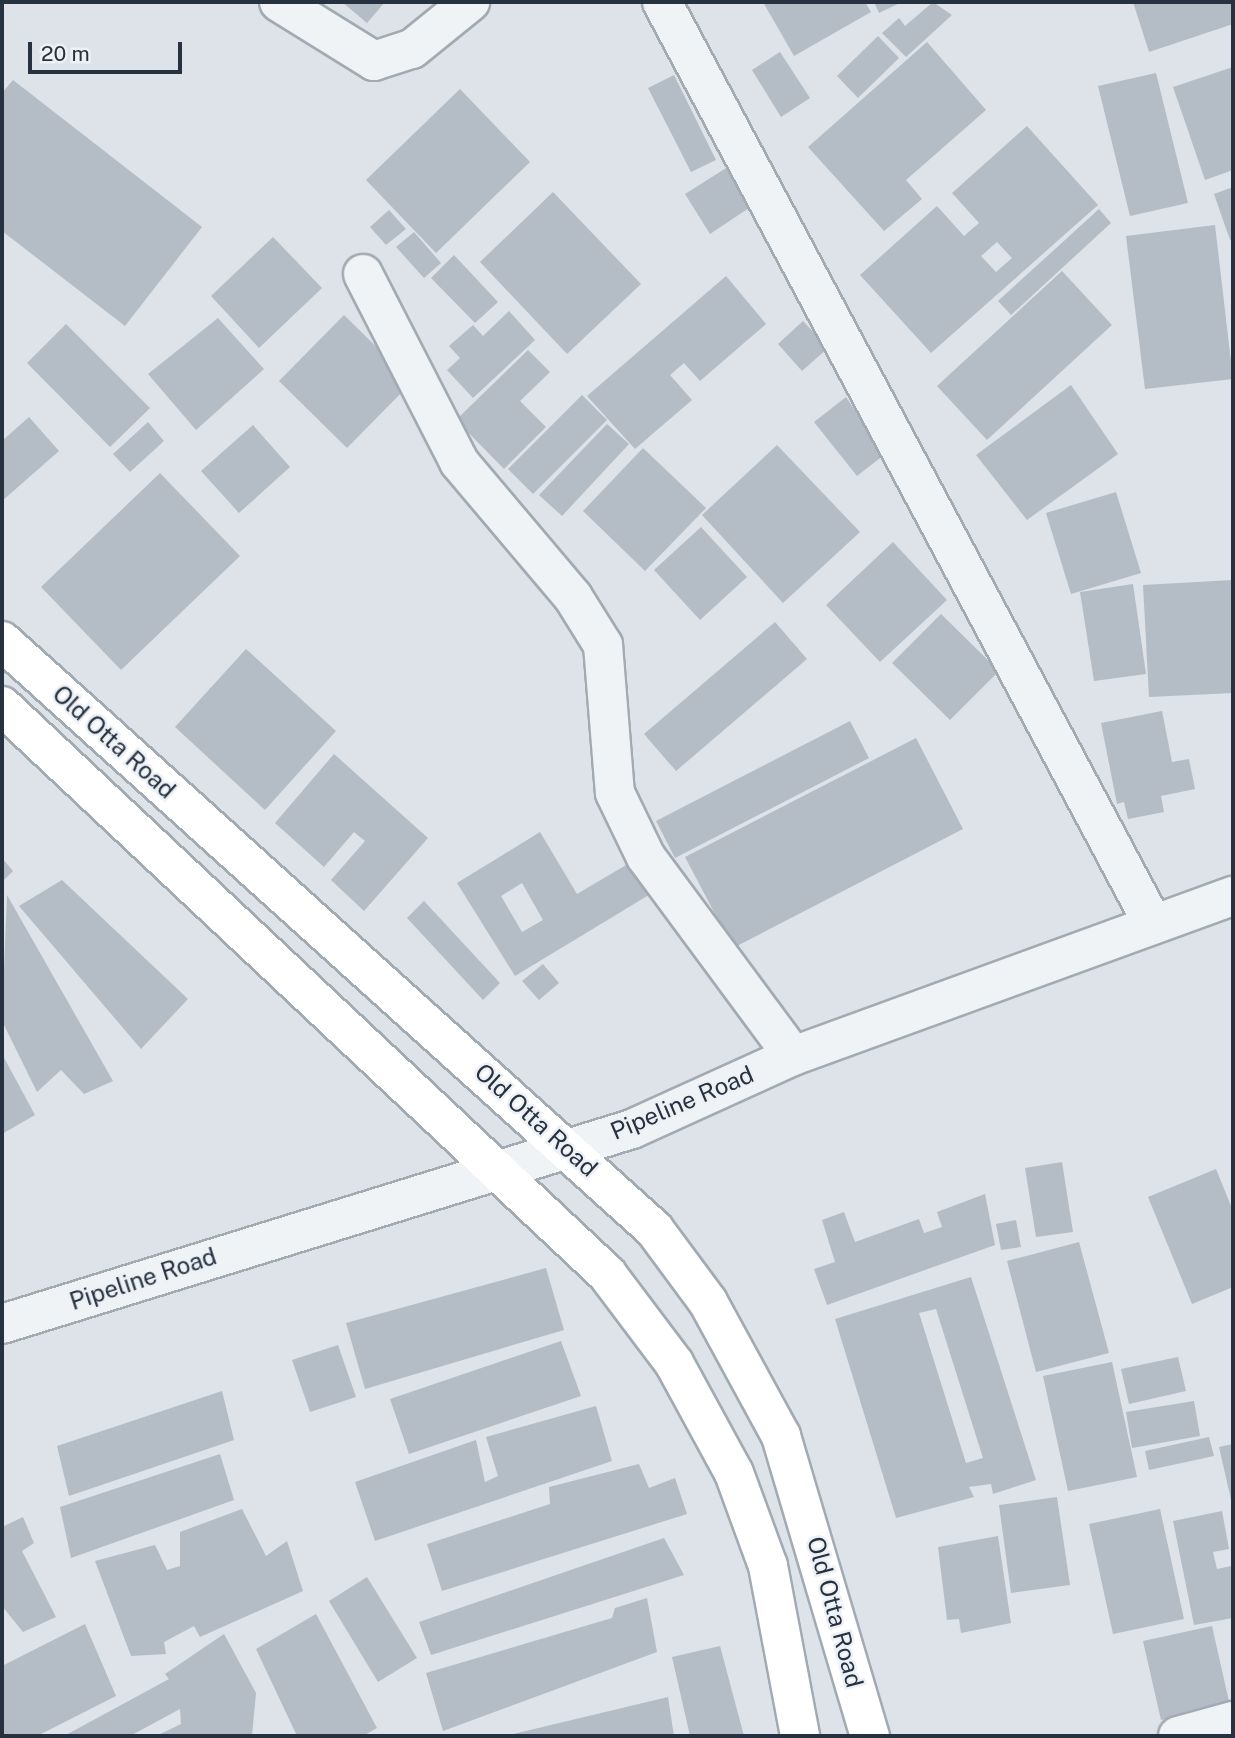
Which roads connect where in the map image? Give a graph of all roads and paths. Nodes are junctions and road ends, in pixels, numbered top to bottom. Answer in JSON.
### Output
{"nodes":[{"id":1,"x":279,"y":2,"type":"edge"},
{"id":2,"x":470,"y":2,"type":"edge"},
{"id":3,"x":662,"y":2,"type":"edge"},
{"id":4,"x":363,"y":274,"type":"dead end"},
{"id":5,"x":2,"y":641,"type":"edge"},
{"id":6,"x":2,"y":706,"type":"edge"},
{"id":7,"x":1233,"y":896,"type":"edge"},
{"id":8,"x":1153,"y":924,"type":"junction"},
{"id":9,"x":793,"y":1056,"type":"junction"},
{"id":10,"x":567,"y":1146,"type":"junction"},
{"id":11,"x":499,"y":1167,"type":"junction"},
{"id":12,"x":2,"y":1324,"type":"edge"},
{"id":13,"x":1233,"y":1721,"type":"edge"},
{"id":14,"x":800,"y":1736,"type":"edge"},
{"id":15,"x":870,"y":1736,"type":"edge"},
{"id":16,"x":1178,"y":1736,"type":"edge"}],
"edges":[{"from":1,"to":2,"type":"street"},
{"from":3,"to":8,"type":"street"},
{"from":4,"to":9,"type":"street"},
{"from":5,"to":10,"type":"main road","name":"Old Otta Road"},
{"from":6,"to":11,"type":"main road","name":"Old Otta Road"},
{"from":7,"to":8,"type":"street","name":"Pipeline Road"},
{"from":8,"to":9,"type":"street","name":"Pipeline Road"},
{"from":9,"to":10,"type":"street","name":"Pipeline Road"},
{"from":10,"to":11,"type":"street","name":"Pipeline Road"},
{"from":10,"to":15,"type":"main road","name":"Old Otta Road"},
{"from":11,"to":12,"type":"street","name":"Pipeline Road"},
{"from":11,"to":14,"type":"main road","name":"Old Otta Road"},
{"from":13,"to":16,"type":"street"}]}
